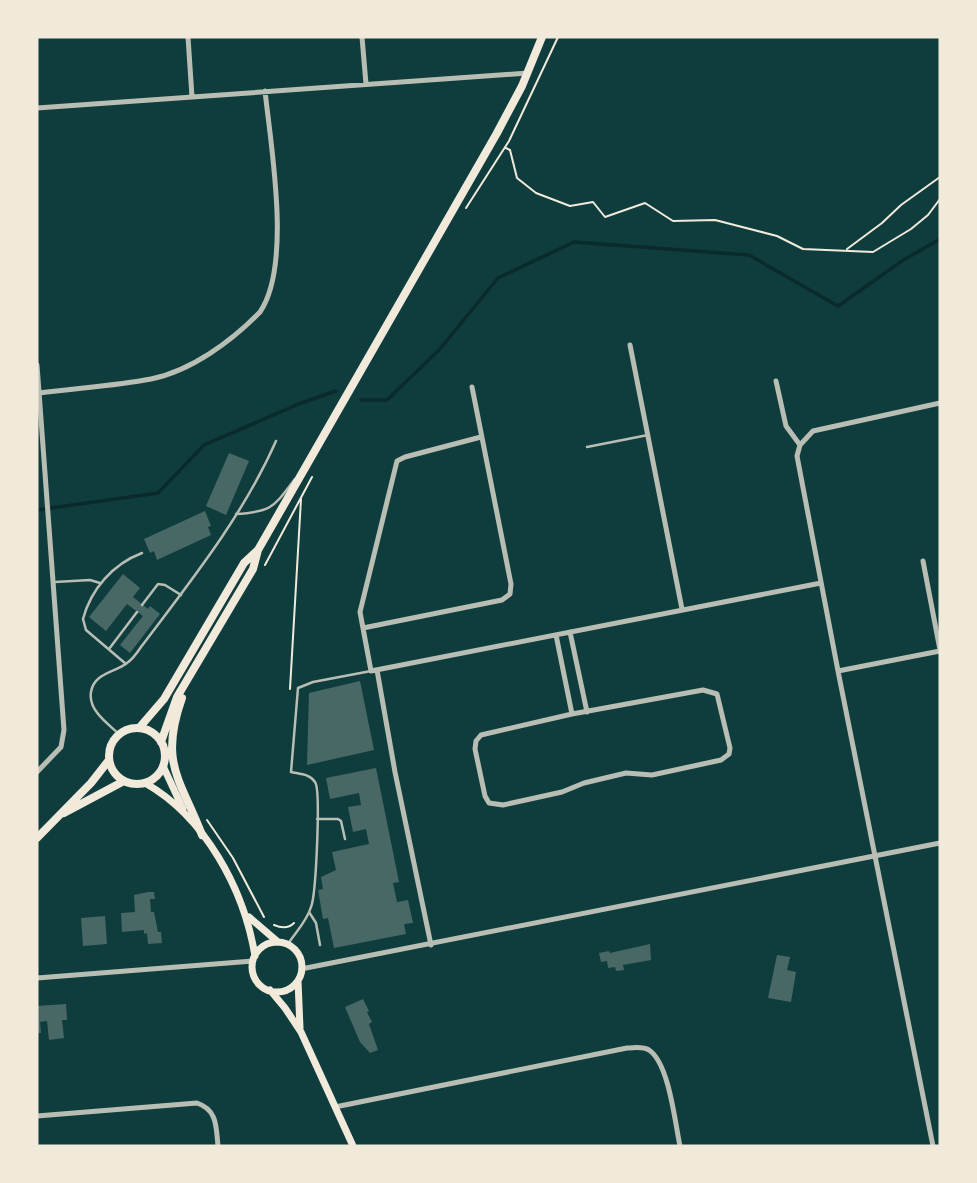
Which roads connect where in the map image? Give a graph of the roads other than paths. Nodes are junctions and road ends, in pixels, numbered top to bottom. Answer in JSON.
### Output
{"nodes":[{"id":1,"x":188,"y":37,"type":"edge"},
{"id":2,"x":362,"y":37,"type":"edge"},
{"id":3,"x":542,"y":37,"type":"edge"},
{"id":4,"x":528,"y":73,"type":"junction"},
{"id":5,"x":366,"y":84,"type":"junction"},
{"id":6,"x":265,"y":91,"type":"junction"},
{"id":7,"x":192,"y":97,"type":"junction"},
{"id":8,"x":37,"y":108,"type":"edge"},
{"id":9,"x":630,"y":345,"type":"dead end"},
{"id":10,"x":37,"y":365,"type":"edge"},
{"id":11,"x":776,"y":381,"type":"dead end"},
{"id":12,"x":472,"y":387,"type":"dead end"},
{"id":13,"x":39,"y":393,"type":"junction"},
{"id":14,"x":940,"y":404,"type":"edge"},
{"id":15,"x":648,"y":435,"type":"junction"},
{"id":16,"x":481,"y":437,"type":"junction"},
{"id":17,"x":276,"y":441,"type":"dead end"},
{"id":18,"x":800,"y":445,"type":"junction"},
{"id":19,"x":587,"y":447,"type":"dead end"},
{"id":20,"x":308,"y":461,"type":"junction"},
{"id":21,"x":236,"y":514,"type":"junction"},
{"id":22,"x":258,"y":550,"type":"junction"},
{"id":23,"x":142,"y":553,"type":"dead end"},
{"id":24,"x":923,"y":561,"type":"dead end"},
{"id":25,"x":52,"y":582,"type":"junction"},
{"id":26,"x":100,"y":583,"type":"junction"},
{"id":27,"x":821,"y":583,"type":"junction"},
{"id":28,"x":180,"y":595,"type":"junction"},
{"id":29,"x":142,"y":605,"type":"dead end"},
{"id":30,"x":682,"y":609,"type":"junction"},
{"id":31,"x":137,"y":612,"type":"dead end"},
{"id":32,"x":363,"y":628,"type":"junction"},
{"id":33,"x":570,"y":632,"type":"junction"},
{"id":34,"x":556,"y":635,"type":"junction"},
{"id":35,"x":109,"y":649,"type":"junction"},
{"id":36,"x":940,"y":650,"type":"edge"},
{"id":37,"x":126,"y":664,"type":"junction"},
{"id":38,"x":374,"y":670,"type":"junction"},
{"id":39,"x":838,"y":671,"type":"junction"},
{"id":40,"x":191,"y":672,"type":"junction"},
{"id":41,"x":587,"y":712,"type":"junction"},
{"id":42,"x":572,"y":715,"type":"junction"},
{"id":43,"x":139,"y":728,"type":"junction"},
{"id":44,"x":119,"y":734,"type":"junction"},
{"id":45,"x":161,"y":742,"type":"junction"},
{"id":46,"x":109,"y":760,"type":"junction"},
{"id":47,"x":163,"y":766,"type":"junction"},
{"id":48,"x":37,"y":772,"type":"edge"},
{"id":49,"x":124,"y":781,"type":"junction"},
{"id":50,"x":145,"y":783,"type":"junction"},
{"id":51,"x":64,"y":813,"type":"junction"},
{"id":52,"x":185,"y":813,"type":"junction"},
{"id":53,"x":317,"y":819,"type":"junction"},
{"id":54,"x":202,"y":835,"type":"junction"},
{"id":55,"x":37,"y":838,"type":"edge"},
{"id":56,"x":345,"y":839,"type":"dead end"},
{"id":57,"x":940,"y":843,"type":"edge"},
{"id":58,"x":876,"y":856,"type":"junction"},
{"id":59,"x":309,"y":912,"type":"junction"},
{"id":60,"x":246,"y":914,"type":"junction"},
{"id":61,"x":278,"y":942,"type":"junction"},
{"id":62,"x":288,"y":944,"type":"junction"},
{"id":63,"x":431,"y":944,"type":"junction"},
{"id":64,"x":320,"y":945,"type":"dead end"},
{"id":65,"x":254,"y":958,"type":"junction"},
{"id":66,"x":301,"y":969,"type":"junction"},
{"id":67,"x":37,"y":978,"type":"edge"},
{"id":68,"x":298,"y":981,"type":"junction"},
{"id":69,"x":270,"y":990,"type":"junction"},
{"id":70,"x":300,"y":1032,"type":"junction"},
{"id":71,"x":335,"y":1108,"type":"junction"},
{"id":72,"x":37,"y":1116,"type":"edge"},
{"id":73,"x":218,"y":1146,"type":"edge"},
{"id":74,"x":353,"y":1146,"type":"edge"},
{"id":75,"x":680,"y":1146,"type":"edge"},
{"id":76,"x":933,"y":1146,"type":"edge"}],
"edges":[{"from":1,"to":7,"type":"street"},
{"from":2,"to":5,"type":"street"},
{"from":3,"to":4,"type":"highway"},
{"from":4,"to":5,"type":"street"},
{"from":4,"to":20,"type":"highway"},
{"from":5,"to":6,"type":"street"},
{"from":6,"to":7,"type":"street"},
{"from":6,"to":13,"type":"street"},
{"from":7,"to":8,"type":"street"},
{"from":9,"to":15,"type":"street"},
{"from":10,"to":13,"type":"street"},
{"from":11,"to":18,"type":"street"},
{"from":12,"to":16,"type":"street"},
{"from":13,"to":25,"type":"street"},
{"from":14,"to":18,"type":"street"},
{"from":15,"to":19,"type":"lane"},
{"from":15,"to":30,"type":"street"},
{"from":16,"to":32,"type":"street"},
{"from":16,"to":32,"type":"street"},
{"from":17,"to":21,"type":"lane"},
{"from":18,"to":27,"type":"street"},
{"from":20,"to":21,"type":"lane"},
{"from":20,"to":22,"type":"highway"},
{"from":21,"to":28,"type":"lane"},
{"from":22,"to":40,"type":"highway"},
{"from":22,"to":43,"type":"highway"},
{"from":23,"to":26,"type":"lane"},
{"from":24,"to":36,"type":"street"},
{"from":25,"to":26,"type":"lane"},
{"from":25,"to":48,"type":"street"},
{"from":26,"to":35,"type":"lane"},
{"from":27,"to":30,"type":"street"},
{"from":27,"to":39,"type":"street"},
{"from":28,"to":29,"type":"lane"},
{"from":28,"to":37,"type":"lane"},
{"from":30,"to":33,"type":"street"},
{"from":31,"to":35,"type":"lane"},
{"from":32,"to":38,"type":"street"},
{"from":33,"to":34,"type":"street"},
{"from":33,"to":41,"type":"street"},
{"from":34,"to":38,"type":"street"},
{"from":34,"to":42,"type":"street"},
{"from":35,"to":37,"type":"lane"},
{"from":36,"to":39,"type":"street"},
{"from":37,"to":44,"type":"lane"},
{"from":38,"to":53,"type":"lane"},
{"from":38,"to":63,"type":"street"},
{"from":39,"to":58,"type":"street"},
{"from":40,"to":45,"type":"highway"},
{"from":40,"to":54,"type":"highway"},
{"from":41,"to":42,"type":"street"},
{"from":41,"to":42,"type":"street"},
{"from":43,"to":44,"type":"highway"},
{"from":43,"to":45,"type":"highway"},
{"from":44,"to":46,"type":"highway"},
{"from":45,"to":47,"type":"highway"},
{"from":46,"to":49,"type":"highway"},
{"from":46,"to":51,"type":"highway"},
{"from":47,"to":50,"type":"highway"},
{"from":47,"to":52,"type":"main road"},
{"from":49,"to":50,"type":"highway"},
{"from":49,"to":51,"type":"highway"},
{"from":50,"to":52,"type":"main road"},
{"from":51,"to":55,"type":"highway"},
{"from":52,"to":54,"type":"main road"},
{"from":53,"to":56,"type":"lane"},
{"from":53,"to":59,"type":"lane"},
{"from":54,"to":60,"type":"main road"},
{"from":57,"to":58,"type":"street"},
{"from":58,"to":63,"type":"street"},
{"from":58,"to":76,"type":"street"},
{"from":59,"to":62,"type":"lane"},
{"from":59,"to":64,"type":"lane"},
{"from":60,"to":61,"type":"main road"},
{"from":60,"to":65,"type":"main road"},
{"from":61,"to":62,"type":"main road"},
{"from":61,"to":65,"type":"main road"},
{"from":62,"to":66,"type":"main road"},
{"from":63,"to":66,"type":"street"},
{"from":65,"to":67,"type":"street"},
{"from":65,"to":69,"type":"main road"},
{"from":66,"to":68,"type":"main road"},
{"from":68,"to":69,"type":"main road"},
{"from":68,"to":70,"type":"main road"},
{"from":69,"to":70,"type":"main road"},
{"from":70,"to":71,"type":"main road"},
{"from":71,"to":74,"type":"main road"},
{"from":71,"to":75,"type":"street"},
{"from":72,"to":73,"type":"street"}]}
